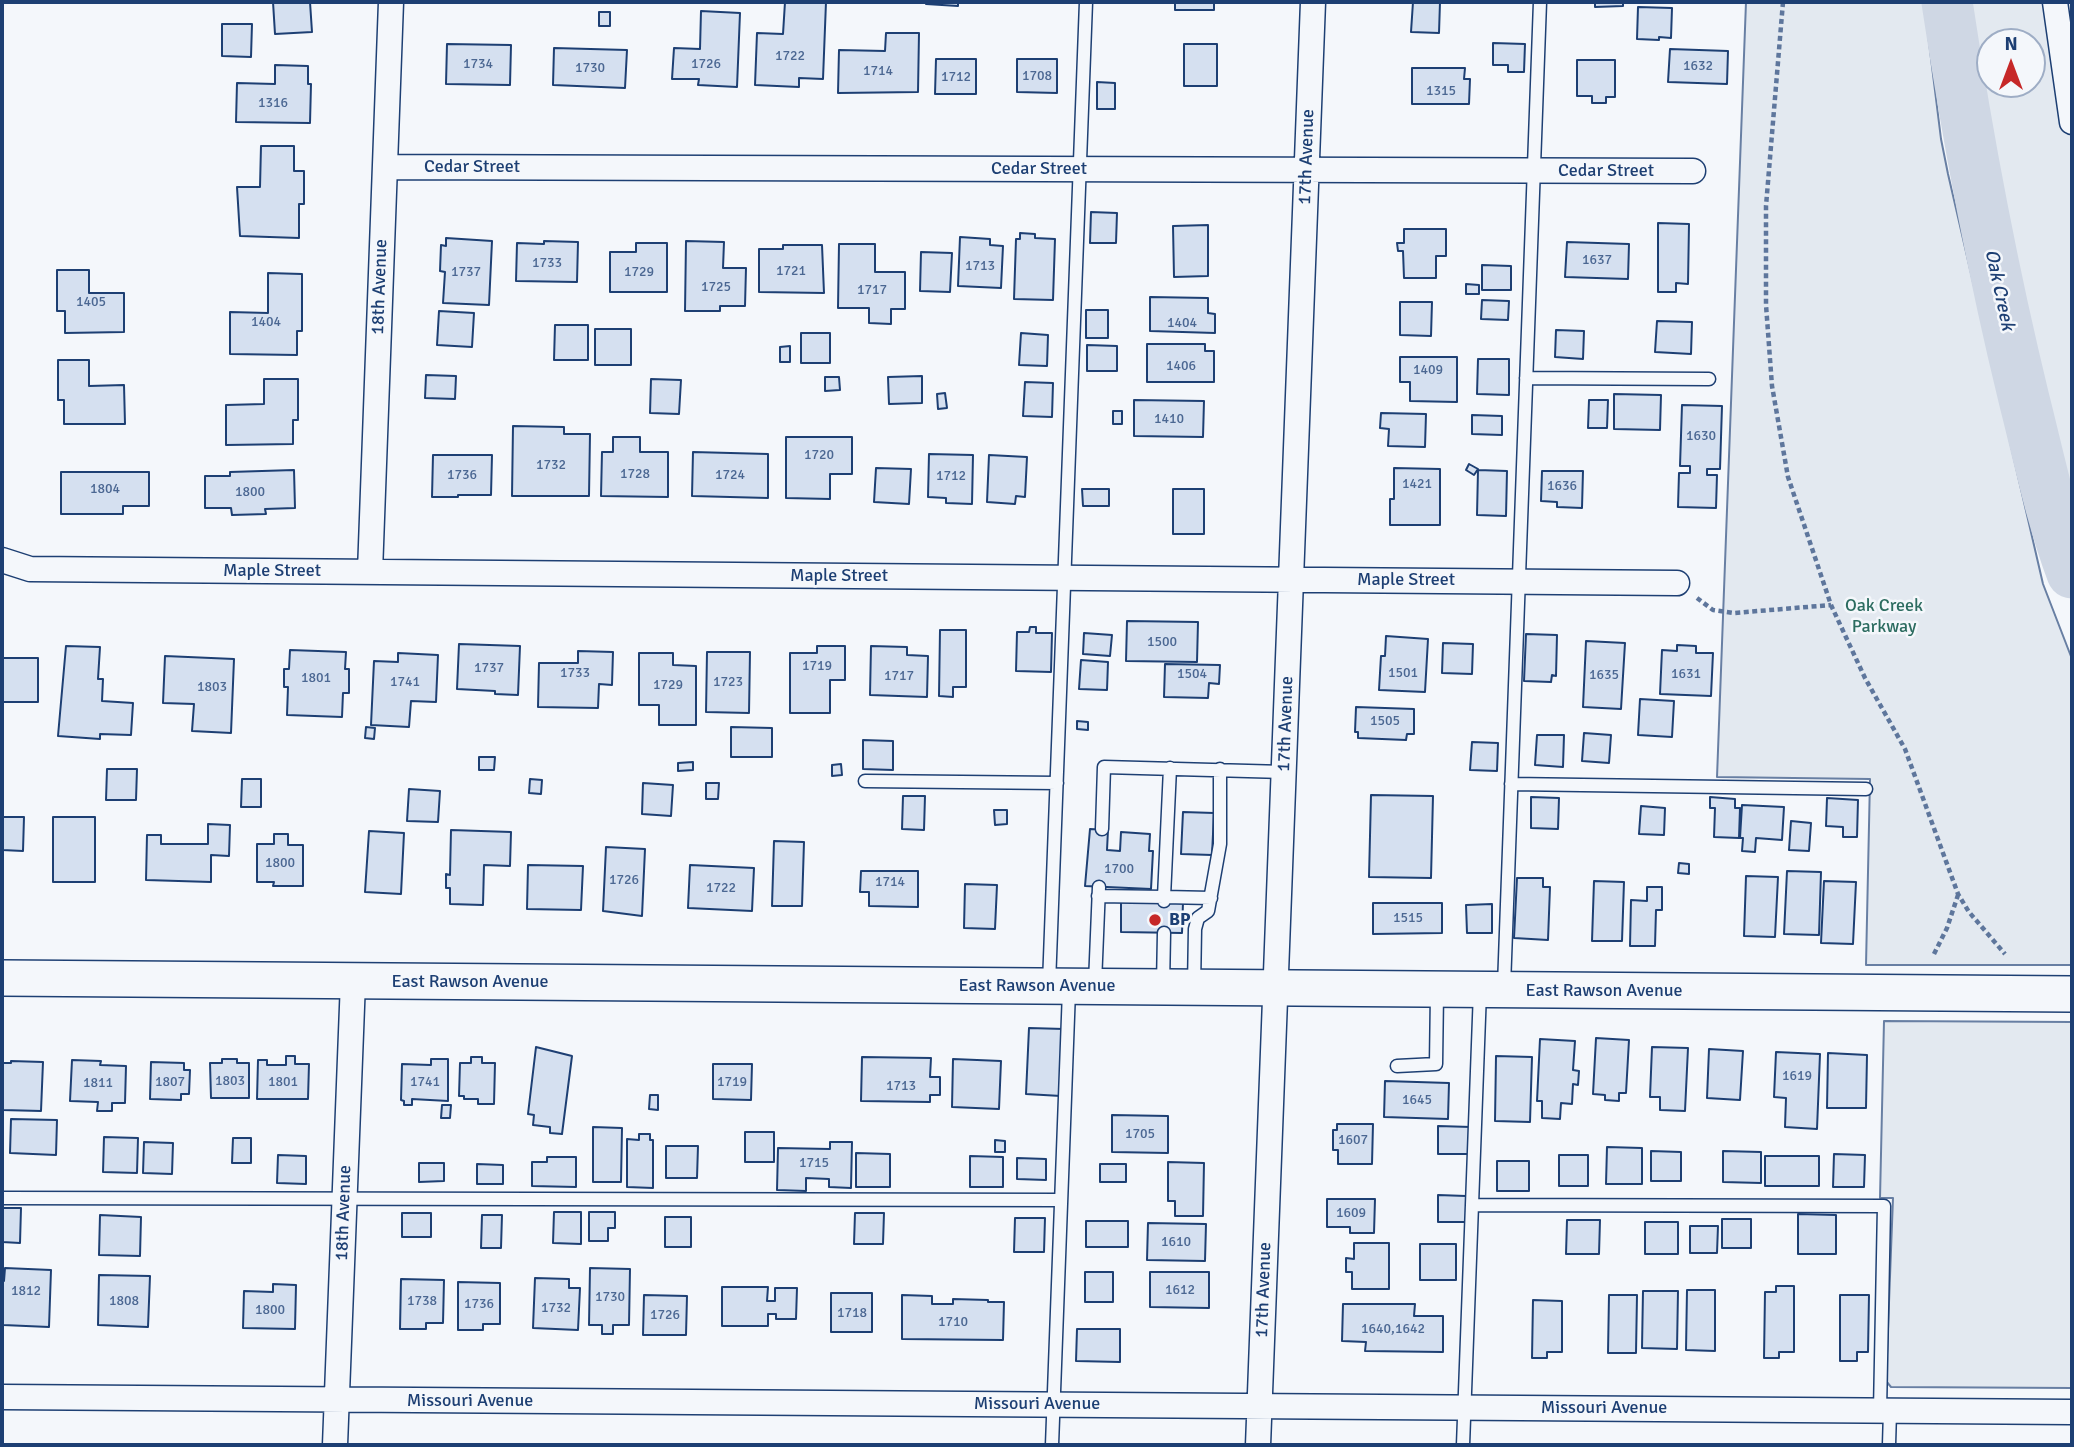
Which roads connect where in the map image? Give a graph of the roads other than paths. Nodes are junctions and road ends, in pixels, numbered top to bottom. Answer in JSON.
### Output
{"nodes":[{"id":1,"x":391,"y":2,"type":"edge"},
{"id":2,"x":1086,"y":2,"type":"edge"},
{"id":3,"x":1313,"y":2,"type":"edge"},
{"id":4,"x":1540,"y":2,"type":"edge"},
{"id":5,"x":2055,"y":2,"type":"edge"},
{"id":6,"x":2072,"y":121,"type":"edge"},
{"id":7,"x":385,"y":167,"type":"junction"},
{"id":8,"x":1079,"y":169,"type":"junction"},
{"id":9,"x":1307,"y":170,"type":"junction"},
{"id":10,"x":1534,"y":171,"type":"junction"},
{"id":11,"x":1693,"y":171,"type":"dead end"},
{"id":12,"x":1526,"y":378,"type":"junction"},
{"id":13,"x":1709,"y":379,"type":"dead end"},
{"id":14,"x":2,"y":560,"type":"edge"},
{"id":15,"x":370,"y":572,"type":"junction"},
{"id":16,"x":1064,"y":578,"type":"junction"},
{"id":17,"x":1291,"y":579,"type":"junction"},
{"id":18,"x":1519,"y":581,"type":"junction"},
{"id":19,"x":1677,"y":583,"type":"road end"},
{"id":20,"x":1170,"y":768,"type":"junction"},
{"id":21,"x":1220,"y":769,"type":"junction"},
{"id":22,"x":1284,"y":772,"type":"junction"},
{"id":23,"x":865,"y":781,"type":"dead end"},
{"id":24,"x":1057,"y":783,"type":"junction"},
{"id":25,"x":1511,"y":784,"type":"junction"},
{"id":26,"x":1866,"y":789,"type":"dead end"},
{"id":27,"x":1102,"y":829,"type":"dead end"},
{"id":28,"x":1211,"y":898,"type":"junction"},
{"id":29,"x":1164,"y":899,"type":"junction"},
{"id":30,"x":1164,"y":933,"type":"dead end"},
{"id":31,"x":2,"y":978,"type":"edge"},
{"id":32,"x":353,"y":981,"type":"junction"},
{"id":33,"x":1071,"y":986,"type":"junction"},
{"id":34,"x":1179,"y":987,"type":"junction"},
{"id":35,"x":1276,"y":988,"type":"junction"},
{"id":36,"x":1437,"y":989,"type":"junction"},
{"id":37,"x":1492,"y":990,"type":"junction"},
{"id":38,"x":2072,"y":994,"type":"edge"},
{"id":39,"x":1397,"y":1066,"type":"dead end"},
{"id":40,"x":2,"y":1198,"type":"edge"},
{"id":41,"x":344,"y":1199,"type":"junction"},
{"id":42,"x":1061,"y":1200,"type":"junction"},
{"id":43,"x":1472,"y":1205,"type":"junction"},
{"id":44,"x":2,"y":1397,"type":"edge"},
{"id":45,"x":337,"y":1400,"type":"junction"},
{"id":46,"x":1053,"y":1405,"type":"junction"},
{"id":47,"x":1260,"y":1406,"type":"junction"},
{"id":48,"x":1465,"y":1407,"type":"junction"},
{"id":49,"x":1885,"y":1410,"type":"junction"},
{"id":50,"x":2072,"y":1412,"type":"edge"},
{"id":51,"x":335,"y":1445,"type":"edge"},
{"id":52,"x":1052,"y":1445,"type":"edge"},
{"id":53,"x":1258,"y":1445,"type":"edge"},
{"id":54,"x":1463,"y":1445,"type":"edge"},
{"id":55,"x":1889,"y":1445,"type":"edge"}],
"edges":[{"from":1,"to":7,"type":"street","name":"18th Avenue"},
{"from":2,"to":8,"type":"lane"},
{"from":3,"to":9,"type":"street","name":"17th Avenue"},
{"from":4,"to":10,"type":"lane"},
{"from":5,"to":6,"type":"street"},
{"from":7,"to":8,"type":"street","name":"Cedar Street"},
{"from":7,"to":15,"type":"street","name":"18th Avenue"},
{"from":8,"to":9,"type":"street","name":"Cedar Street"},
{"from":8,"to":16,"type":"lane"},
{"from":9,"to":10,"type":"street","name":"Cedar Street"},
{"from":9,"to":17,"type":"street","name":"17th Avenue"},
{"from":10,"to":11,"type":"street","name":"Cedar Street"},
{"from":10,"to":12,"type":"lane"},
{"from":12,"to":13,"type":"lane"},
{"from":12,"to":18,"type":"lane"},
{"from":14,"to":15,"type":"street","name":"Maple Street"},
{"from":15,"to":16,"type":"street","name":"Maple Street"},
{"from":16,"to":17,"type":"street","name":"Maple Street"},
{"from":16,"to":24,"type":"lane"},
{"from":17,"to":18,"type":"street","name":"Maple Street"},
{"from":17,"to":22,"type":"street","name":"17th Avenue"},
{"from":18,"to":19,"type":"street","name":"Maple Street"},
{"from":18,"to":25,"type":"lane"},
{"from":20,"to":21,"type":"lane"},
{"from":20,"to":27,"type":"lane"},
{"from":20,"to":29,"type":"lane"},
{"from":21,"to":22,"type":"lane"},
{"from":21,"to":28,"type":"lane"},
{"from":22,"to":35,"type":"street","name":"17th Avenue"},
{"from":23,"to":24,"type":"lane"},
{"from":24,"to":33,"type":"lane"},
{"from":25,"to":26,"type":"lane"},
{"from":25,"to":37,"type":"lane"},
{"from":28,"to":29,"type":"lane"},
{"from":28,"to":34,"type":"lane"},
{"from":29,"to":33,"type":"lane"},
{"from":30,"to":34,"type":"lane"},
{"from":31,"to":32,"type":"main road","name":"East Rawson Avenue"},
{"from":32,"to":33,"type":"main road","name":"East Rawson Avenue"},
{"from":32,"to":41,"type":"street","name":"18th Avenue"},
{"from":33,"to":34,"type":"main road","name":"East Rawson Avenue"},
{"from":33,"to":42,"type":"lane"},
{"from":34,"to":35,"type":"main road","name":"East Rawson Avenue"},
{"from":35,"to":36,"type":"main road","name":"East Rawson Avenue"},
{"from":35,"to":47,"type":"street","name":"17th Avenue"},
{"from":36,"to":37,"type":"main road","name":"East Rawson Avenue"},
{"from":36,"to":39,"type":"lane"},
{"from":37,"to":38,"type":"main road","name":"East Rawson Avenue"},
{"from":37,"to":43,"type":"lane"},
{"from":40,"to":41,"type":"lane"},
{"from":41,"to":42,"type":"lane"},
{"from":41,"to":45,"type":"street","name":"18th Avenue"},
{"from":42,"to":46,"type":"lane"},
{"from":43,"to":48,"type":"lane"},
{"from":43,"to":49,"type":"lane"},
{"from":44,"to":45,"type":"street","name":"Missouri Avenue"},
{"from":45,"to":46,"type":"street","name":"Missouri Avenue"},
{"from":45,"to":51,"type":"street","name":"18th Avenue"},
{"from":46,"to":47,"type":"street","name":"Missouri Avenue"},
{"from":46,"to":52,"type":"lane"},
{"from":47,"to":48,"type":"street","name":"Missouri Avenue"},
{"from":47,"to":53,"type":"street","name":"17th Avenue"},
{"from":48,"to":49,"type":"street","name":"Missouri Avenue"},
{"from":48,"to":54,"type":"lane"},
{"from":49,"to":50,"type":"street","name":"Missouri Avenue"},
{"from":49,"to":55,"type":"lane"}]}
